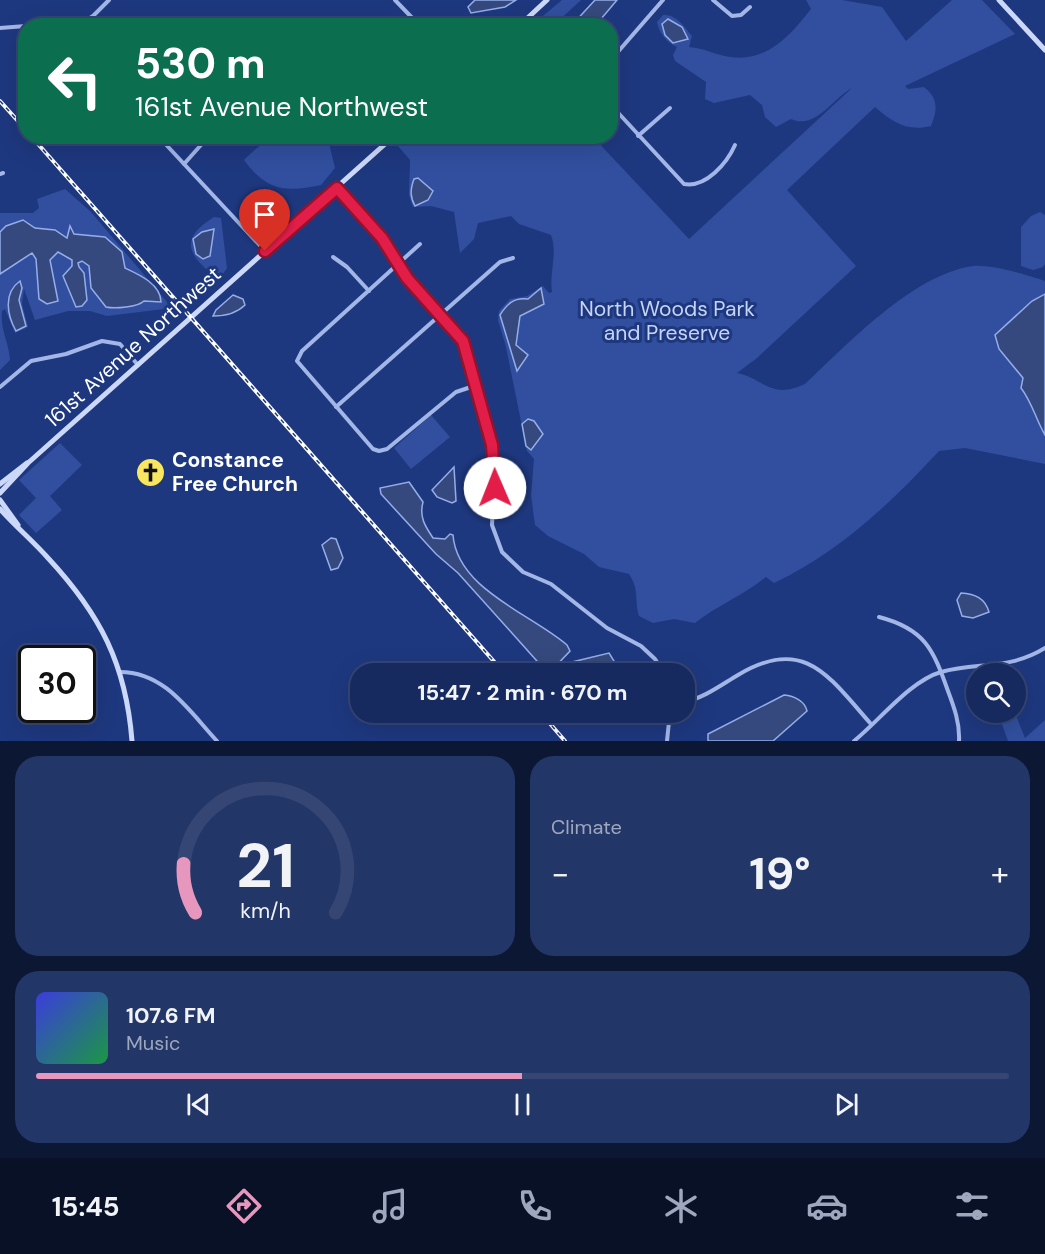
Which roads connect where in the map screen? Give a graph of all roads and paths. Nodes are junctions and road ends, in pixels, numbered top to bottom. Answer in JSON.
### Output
{"nodes":[{"id":1,"x":109,"y":0,"type":"edge"},
{"id":2,"x":547,"y":0,"type":"edge"},
{"id":3,"x":663,"y":0,"type":"edge"},
{"id":4,"x":713,"y":0,"type":"edge"},
{"id":5,"x":999,"y":0,"type":"edge"},
{"id":6,"x":398,"y":1,"type":"edge"},
{"id":7,"x":750,"y":7,"type":"dead end"},
{"id":8,"x":89,"y":18,"type":"edge"},
{"id":9,"x":413,"y":18,"type":"edge"},
{"id":10,"x":528,"y":18,"type":"edge"},
{"id":11,"x":18,"y":27,"type":"edge"},
{"id":12,"x":0,"y":28,"type":"edge"},
{"id":13,"x":1045,"y":50,"type":"edge"},
{"id":14,"x":618,"y":52,"type":"edge"},
{"id":15,"x":670,"y":108,"type":"dead end"},
{"id":16,"x":618,"y":114,"type":"edge"},
{"id":17,"x":638,"y":136,"type":"junction"},
{"id":18,"x":165,"y":144,"type":"edge"},
{"id":19,"x":202,"y":144,"type":"edge"},
{"id":20,"x":385,"y":144,"type":"edge"},
{"id":21,"x":735,"y":145,"type":"dead end"},
{"id":22,"x":184,"y":164,"type":"junction"},
{"id":23,"x":337,"y":188,"type":"junction"},
{"id":24,"x":420,"y":244,"type":"dead end"},
{"id":25,"x":265,"y":251,"type":"junction"},
{"id":26,"x":333,"y":257,"type":"dead end"},
{"id":27,"x":513,"y":258,"type":"dead end"},
{"id":28,"x":398,"y":264,"type":"junction"},
{"id":29,"x":369,"y":291,"type":"junction"},
{"id":30,"x":442,"y":315,"type":"junction"},
{"id":31,"x":138,"y":365,"type":"junction"},
{"id":32,"x":477,"y":385,"type":"junction"},
{"id":33,"x":0,"y":387,"type":"edge"},
{"id":34,"x":336,"y":407,"type":"junction"},
{"id":35,"x":28,"y":462,"type":"junction"},
{"id":36,"x":0,"y":484,"type":"edge"},
{"id":37,"x":0,"y":493,"type":"edge"},
{"id":38,"x":0,"y":500,"type":"edge"},
{"id":39,"x":0,"y":509,"type":"edge"},
{"id":40,"x":18,"y":526,"type":"junction"},
{"id":41,"x":879,"y":617,"type":"dead end"},
{"id":42,"x":1045,"y":648,"type":"edge"},
{"id":43,"x":657,"y":663,"type":"edge"},
{"id":44,"x":120,"y":672,"type":"junction"},
{"id":45,"x":941,"y":672,"type":"junction"},
{"id":46,"x":695,"y":698,"type":"edge"},
{"id":47,"x":669,"y":723,"type":"edge"},
{"id":48,"x":872,"y":724,"type":"junction"},
{"id":49,"x":132,"y":741,"type":"edge"},
{"id":50,"x":217,"y":741,"type":"edge"},
{"id":51,"x":667,"y":741,"type":"edge"},
{"id":52,"x":854,"y":741,"type":"edge"},
{"id":53,"x":959,"y":741,"type":"edge"}],
"edges":[{"from":1,"to":8,"type":"street"},
{"from":2,"to":10,"type":"main road"},
{"from":3,"to":14,"type":"street"},
{"from":4,"to":7,"type":"street"},
{"from":5,"to":13,"type":"main road"},
{"from":6,"to":9,"type":"street"},
{"from":11,"to":12,"type":"street"},
{"from":15,"to":17,"type":"street"},
{"from":16,"to":17,"type":"street"},
{"from":17,"to":21,"type":"street"},
{"from":18,"to":22,"type":"street"},
{"from":19,"to":22,"type":"street"},
{"from":20,"to":23,"type":"main road","name":"161st Avenue Northwest"},
{"from":22,"to":25,"type":"street"},
{"from":23,"to":25,"type":"main road","name":"161st Avenue Northwest"},
{"from":23,"to":28,"type":"street"},
{"from":24,"to":28,"type":"street"},
{"from":25,"to":31,"type":"main road","name":"161st Avenue Northwest"},
{"from":26,"to":29,"type":"street"},
{"from":27,"to":30,"type":"street"},
{"from":28,"to":29,"type":"street"},
{"from":28,"to":30,"type":"street"},
{"from":29,"to":34,"type":"street"},
{"from":30,"to":32,"type":"street"},
{"from":30,"to":34,"type":"street"},
{"from":31,"to":33,"type":"street"},
{"from":31,"to":35,"type":"main road","name":"161st Avenue Northwest"},
{"from":32,"to":34,"type":"street"},
{"from":32,"to":43,"type":"street"},
{"from":35,"to":36,"type":"main road","name":"161st Avenue Northwest"},
{"from":35,"to":37,"type":"main road","name":"161st Avenue Northwest"},
{"from":38,"to":40,"type":"main road"},
{"from":39,"to":40,"type":"main road"},
{"from":40,"to":44,"type":"main road"},
{"from":41,"to":45,"type":"street"},
{"from":42,"to":45,"type":"street"},
{"from":44,"to":49,"type":"main road"},
{"from":44,"to":50,"type":"street"},
{"from":45,"to":48,"type":"street"},
{"from":45,"to":53,"type":"street"},
{"from":46,"to":48,"type":"street"},
{"from":47,"to":51,"type":"street"},
{"from":48,"to":52,"type":"street"}]}
